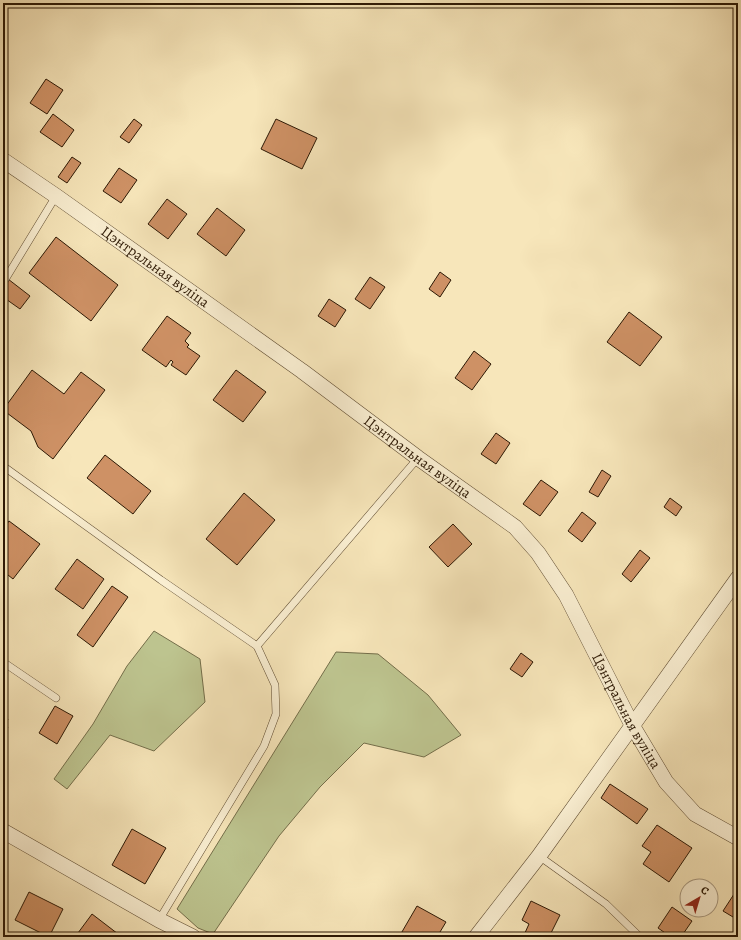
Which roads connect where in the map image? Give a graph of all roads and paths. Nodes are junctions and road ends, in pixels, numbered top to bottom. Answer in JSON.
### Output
{"nodes":[{"id":1,"x":3,"y":160,"type":"edge"},
{"id":2,"x":56,"y":196,"type":"junction"},
{"id":3,"x":3,"y":283,"type":"edge"},
{"id":4,"x":418,"y":458,"type":"junction"},
{"id":5,"x":3,"y":466,"type":"edge"},
{"id":6,"x":738,"y":578,"type":"edge"},
{"id":7,"x":258,"y":646,"type":"junction"},
{"id":8,"x":3,"y":662,"type":"edge"},
{"id":9,"x":56,"y":698,"type":"dead end"},
{"id":10,"x":632,"y":725,"type":"junction"},
{"id":11,"x":3,"y":831,"type":"edge"},
{"id":12,"x":738,"y":838,"type":"edge"},
{"id":13,"x":539,"y":856,"type":"junction"},
{"id":14,"x":160,"y":920,"type":"junction"},
{"id":15,"x":193,"y":937,"type":"edge"},
{"id":16,"x":476,"y":937,"type":"edge"},
{"id":17,"x":640,"y":937,"type":"edge"}],
"edges":[{"from":1,"to":2,"type":"street","name":"Цэнтральная вуліца"},
{"from":2,"to":3,"type":"lane"},
{"from":2,"to":4,"type":"street","name":"Цэнтральная вуліца"},
{"from":4,"to":7,"type":"lane"},
{"from":4,"to":10,"type":"street","name":"Цэнтральная вуліца"},
{"from":5,"to":7,"type":"lane"},
{"from":6,"to":10,"type":"street"},
{"from":7,"to":14,"type":"lane"},
{"from":8,"to":9,"type":"lane"},
{"from":10,"to":12,"type":"street","name":"Цэнтральная вуліца"},
{"from":10,"to":13,"type":"street"},
{"from":11,"to":14,"type":"street"},
{"from":13,"to":16,"type":"street"},
{"from":13,"to":17,"type":"lane"},
{"from":14,"to":15,"type":"street"}]}
